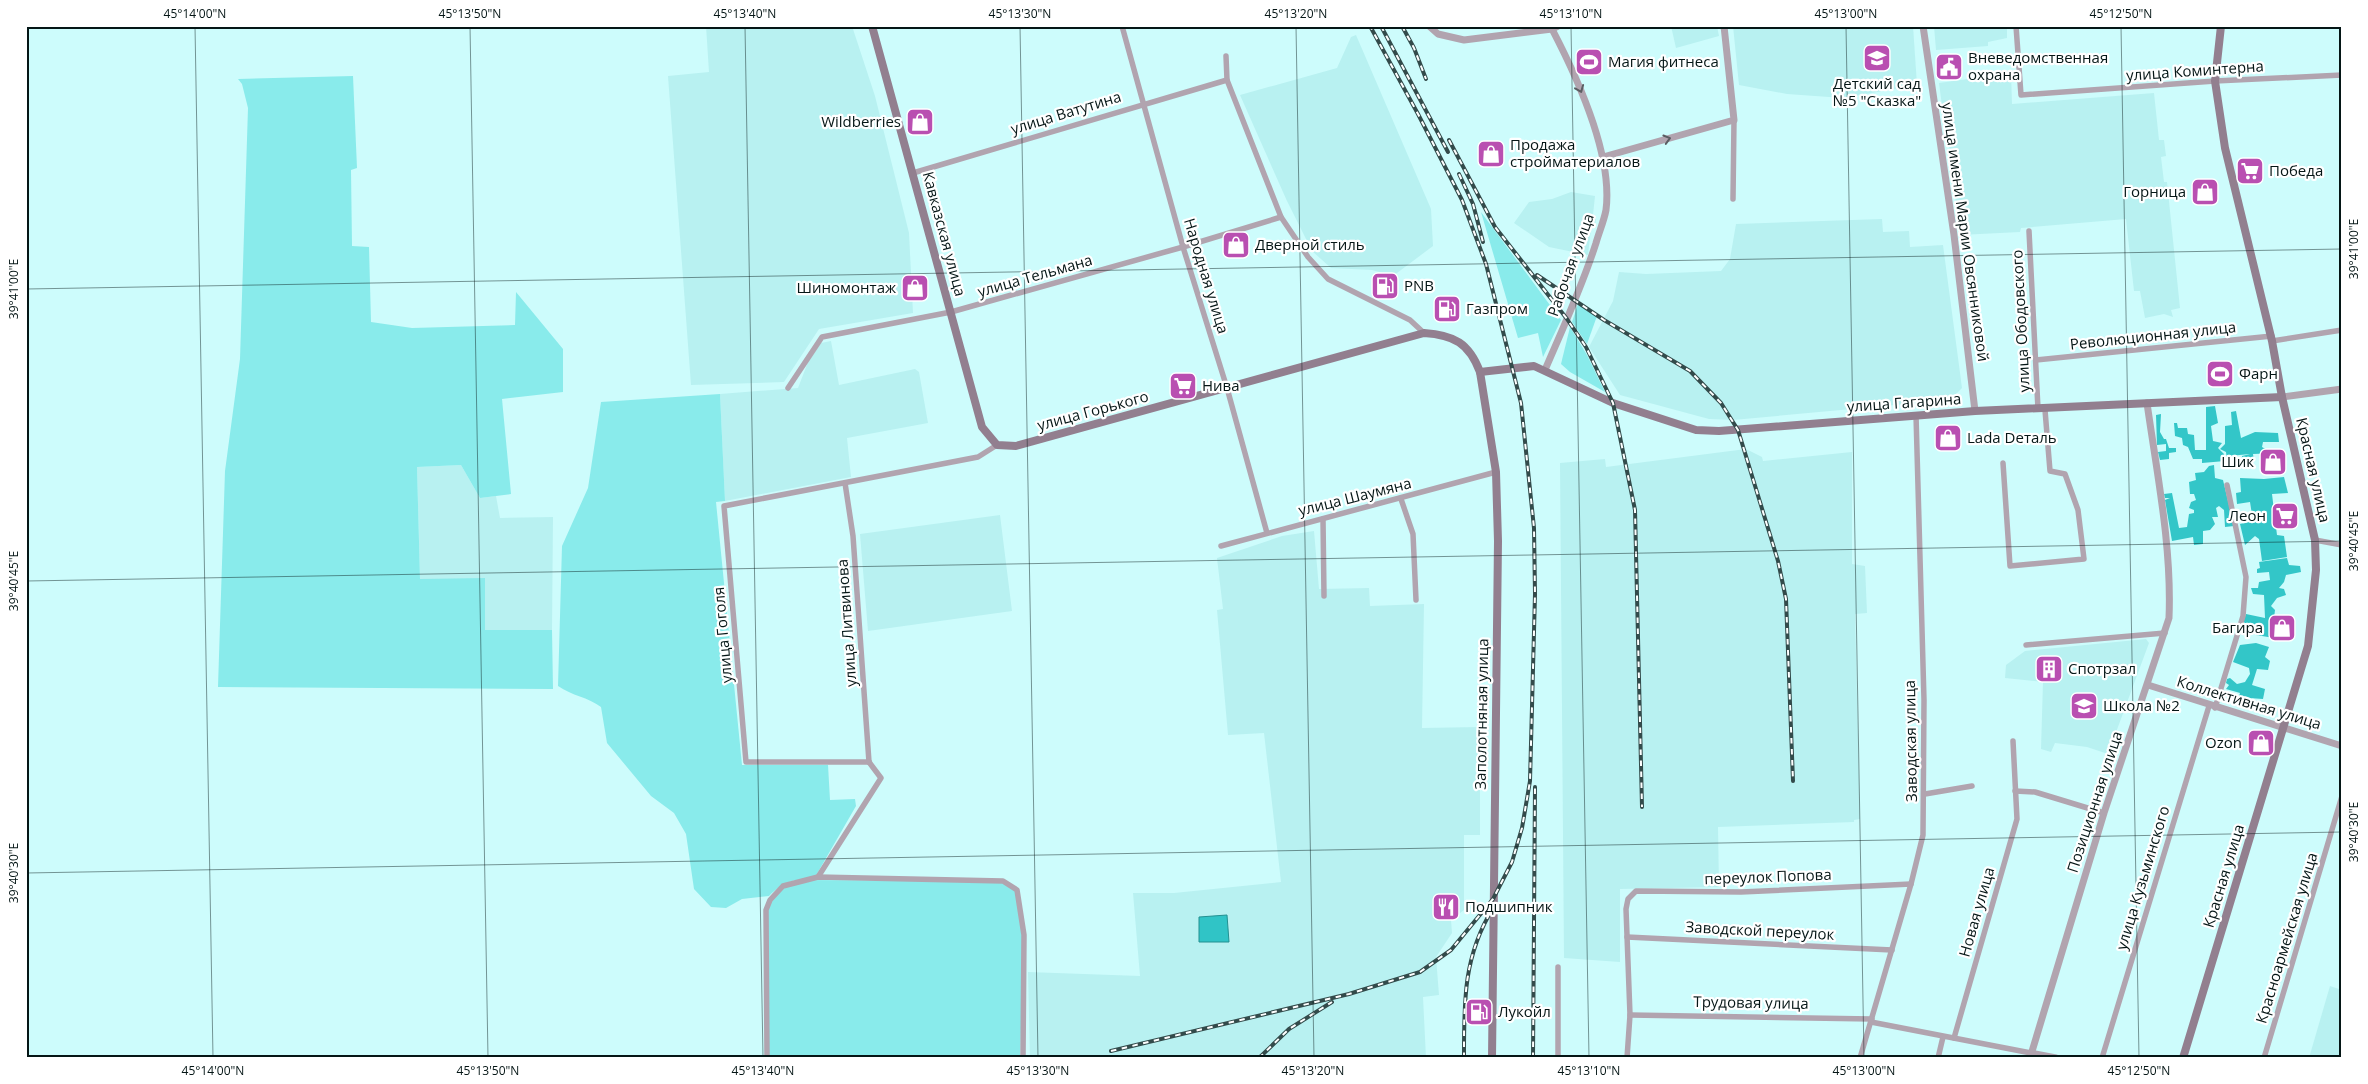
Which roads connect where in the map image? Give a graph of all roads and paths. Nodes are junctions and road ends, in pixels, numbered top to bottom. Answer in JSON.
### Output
{"nodes":[{"id":1,"x":872,"y":26,"type":"edge"},
{"id":2,"x":1122,"y":26,"type":"edge"},
{"id":3,"x":1429,"y":26,"type":"edge"},
{"id":4,"x":1724,"y":26,"type":"edge"},
{"id":5,"x":1923,"y":26,"type":"edge"},
{"id":6,"x":2016,"y":26,"type":"edge"},
{"id":7,"x":2221,"y":26,"type":"edge"},
{"id":8,"x":1554,"y":27,"type":"edge"},
{"id":9,"x":1226,"y":56,"type":"dead end"},
{"id":10,"x":2342,"y":75,"type":"edge"},
{"id":11,"x":1227,"y":80,"type":"junction"},
{"id":12,"x":2215,"y":81,"type":"junction"},
{"id":13,"x":1144,"y":103,"type":"junction"},
{"id":14,"x":1734,"y":120,"type":"junction"},
{"id":15,"x":1603,"y":157,"type":"junction"},
{"id":16,"x":913,"y":172,"type":"junction"},
{"id":17,"x":1733,"y":199,"type":"dead end"},
{"id":18,"x":1281,"y":217,"type":"junction"},
{"id":19,"x":2029,"y":231,"type":"dead end"},
{"id":20,"x":1183,"y":247,"type":"junction"},
{"id":21,"x":951,"y":312,"type":"junction"},
{"id":22,"x":2342,"y":330,"type":"edge"},
{"id":23,"x":1424,"y":333,"type":"junction"},
{"id":24,"x":2272,"y":338,"type":"junction"},
{"id":25,"x":2036,"y":360,"type":"junction"},
{"id":26,"x":1545,"y":370,"type":"junction"},
{"id":27,"x":1480,"y":372,"type":"junction"},
{"id":28,"x":788,"y":388,"type":"dead end"},
{"id":29,"x":1227,"y":388,"type":"junction"},
{"id":30,"x":2342,"y":389,"type":"edge"},
{"id":31,"x":2282,"y":398,"type":"junction"},
{"id":32,"x":2147,"y":403,"type":"junction"},
{"id":33,"x":2041,"y":409,"type":"junction"},
{"id":34,"x":1975,"y":411,"type":"junction"},
{"id":35,"x":1916,"y":415,"type":"junction"},
{"id":36,"x":997,"y":444,"type":"junction"},
{"id":37,"x":2003,"y":463,"type":"dead end"},
{"id":38,"x":1496,"y":472,"type":"junction"},
{"id":39,"x":845,"y":483,"type":"junction"},
{"id":40,"x":2227,"y":485,"type":"dead end"},
{"id":41,"x":1401,"y":499,"type":"junction"},
{"id":42,"x":1323,"y":519,"type":"junction"},
{"id":43,"x":1267,"y":533,"type":"junction"},
{"id":44,"x":2315,"y":540,"type":"junction"},
{"id":45,"x":2342,"y":545,"type":"edge"},
{"id":46,"x":1221,"y":546,"type":"dead end"},
{"id":47,"x":1324,"y":596,"type":"dead end"},
{"id":48,"x":1416,"y":600,"type":"dead end"},
{"id":49,"x":2165,"y":633,"type":"junction"},
{"id":50,"x":2026,"y":645,"type":"dead end"},
{"id":51,"x":2148,"y":685,"type":"junction"},
{"id":52,"x":2212,"y":707,"type":"junction"},
{"id":53,"x":2284,"y":727,"type":"junction"},
{"id":54,"x":2013,"y":741,"type":"dead end"},
{"id":55,"x":2342,"y":746,"type":"edge"},
{"id":56,"x":869,"y":762,"type":"junction"},
{"id":57,"x":1972,"y":786,"type":"dead end"},
{"id":58,"x":2015,"y":791,"type":"junction"},
{"id":59,"x":1925,"y":794,"type":"junction"},
{"id":60,"x":2342,"y":796,"type":"edge"},
{"id":61,"x":2104,"y":813,"type":"junction"},
{"id":62,"x":818,"y":877,"type":"junction"},
{"id":63,"x":1911,"y":884,"type":"junction"},
{"id":64,"x":1627,"y":937,"type":"junction"},
{"id":65,"x":1892,"y":950,"type":"junction"},
{"id":66,"x":1558,"y":967,"type":"dead end"},
{"id":67,"x":1630,"y":1015,"type":"junction"},
{"id":68,"x":1871,"y":1020,"type":"junction"},
{"id":69,"x":1943,"y":1037,"type":"junction"},
{"id":70,"x":1954,"y":1038,"type":"junction"},
{"id":71,"x":2030,"y":1056,"type":"edge"},
{"id":72,"x":767,"y":1058,"type":"edge"},
{"id":73,"x":1023,"y":1058,"type":"edge"},
{"id":74,"x":1492,"y":1058,"type":"edge"},
{"id":75,"x":1558,"y":1058,"type":"edge"},
{"id":76,"x":1627,"y":1058,"type":"edge"},
{"id":77,"x":1860,"y":1058,"type":"edge"},
{"id":78,"x":1938,"y":1058,"type":"edge"},
{"id":79,"x":2056,"y":1058,"type":"edge"},
{"id":80,"x":2102,"y":1058,"type":"edge"},
{"id":81,"x":2183,"y":1058,"type":"edge"},
{"id":82,"x":2264,"y":1058,"type":"edge"}],
"edges":[{"from":1,"to":16,"type":"main road","name":"Кавказская улица"},
{"from":2,"to":13,"type":"street","name":"Народная улица"},
{"from":3,"to":8,"type":"street"},
{"from":4,"to":14,"type":"street"},
{"from":5,"to":34,"type":"street","name":"улица имени Марии Овсянниковой"},
{"from":6,"to":12,"type":"street","name":"улица Коминтерна"},
{"from":7,"to":12,"type":"main road","name":"Красная улица"},
{"from":8,"to":15,"type":"street","name":"Рабочая улица","one_way":true},
{"from":9,"to":11,"type":"street"},
{"from":10,"to":12,"type":"street","name":"улица Коминтерна"},
{"from":11,"to":13,"type":"street","name":"улица Ватутина"},
{"from":11,"to":18,"type":"street"},
{"from":12,"to":24,"type":"main road","name":"Красная улица"},
{"from":13,"to":16,"type":"street","name":"улица Ватутина"},
{"from":13,"to":20,"type":"street","name":"Народная улица"},
{"from":15,"to":14,"type":"street","one_way":true},
{"from":14,"to":17,"type":"street"},
{"from":15,"to":26,"type":"street","name":"Рабочая улица"},
{"from":16,"to":21,"type":"main road","name":"Кавказская улица"},
{"from":18,"to":20,"type":"street","name":"улица Тельмана"},
{"from":18,"to":23,"type":"street"},
{"from":19,"to":25,"type":"street","name":"улица Ободовского"},
{"from":20,"to":21,"type":"street","name":"улица Тельмана"},
{"from":20,"to":29,"type":"street","name":"Народная улица"},
{"from":21,"to":28,"type":"street","name":"улица Тельмана"},
{"from":21,"to":36,"type":"main road","name":"Кавказская улица"},
{"from":22,"to":24,"type":"street","name":"Революционная улица"},
{"from":23,"to":27,"type":"main road","name":"улица Горького"},
{"from":23,"to":29,"type":"main road","name":"улица Горького"},
{"from":24,"to":25,"type":"street","name":"Революционная улица"},
{"from":24,"to":31,"type":"main road","name":"Красная улица"},
{"from":25,"to":33,"type":"street","name":"улица Ободовского"},
{"from":26,"to":27,"type":"main road","name":"улица Гагарина"},
{"from":26,"to":35,"type":"main road","name":"улица Гагарина"},
{"from":27,"to":38,"type":"main road","name":"Заполотняная улица"},
{"from":29,"to":36,"type":"main road","name":"улица Горького"},
{"from":29,"to":43,"type":"street","name":"Народная улица"},
{"from":30,"to":31,"type":"street","name":"улица Гагарина"},
{"from":31,"to":32,"type":"main road","name":"улица Гагарина"},
{"from":31,"to":44,"type":"main road","name":"Красная улица"},
{"from":32,"to":33,"type":"main road","name":"улица Гагарина"},
{"from":32,"to":49,"type":"street","name":"Позиционная улица"},
{"from":33,"to":34,"type":"main road","name":"улица Гагарина"},
{"from":33,"to":37,"type":"street","name":"улица Ободовского"},
{"from":34,"to":35,"type":"main road","name":"улица Гагарина"},
{"from":35,"to":59,"type":"street","name":"Заводская улица"},
{"from":36,"to":39,"type":"street"},
{"from":38,"to":41,"type":"street","name":"улица Шаумяна"},
{"from":38,"to":74,"type":"main road","name":"Заполотняная улица"},
{"from":39,"to":56,"type":"street","name":"улица Литвинова"},
{"from":39,"to":56,"type":"street","name":"улица Гоголя"},
{"from":40,"to":52,"type":"street","name":"улица Кузьминского"},
{"from":41,"to":42,"type":"street","name":"улица Шаумяна"},
{"from":41,"to":48,"type":"street"},
{"from":42,"to":43,"type":"street","name":"улица Шаумяна"},
{"from":42,"to":47,"type":"street"},
{"from":43,"to":46,"type":"street","name":"улица Шаумяна"},
{"from":44,"to":45,"type":"street"},
{"from":44,"to":53,"type":"main road","name":"Красная улица"},
{"from":49,"to":50,"type":"street"},
{"from":49,"to":51,"type":"street","name":"Позиционная улица"},
{"from":51,"to":52,"type":"street","name":"Коллективная улица"},
{"from":51,"to":61,"type":"street","name":"Позиционная улица"},
{"from":52,"to":53,"type":"street","name":"Коллективная улица"},
{"from":52,"to":80,"type":"street","name":"улица Кузьминского"},
{"from":53,"to":55,"type":"street","name":"Коллективная улица"},
{"from":53,"to":81,"type":"main road","name":"Красная улица"},
{"from":54,"to":58,"type":"street","name":"Новая улица"},
{"from":56,"to":62,"type":"street"},
{"from":57,"to":59,"type":"street"},
{"from":58,"to":61,"type":"street"},
{"from":58,"to":70,"type":"street","name":"Новая улица"},
{"from":59,"to":63,"type":"street","name":"Заводская улица"},
{"from":60,"to":82,"type":"street","name":"Красноармейская улица"},
{"from":61,"to":71,"type":"street","name":"Позиционная улица"},
{"from":62,"to":72,"type":"street"},
{"from":62,"to":73,"type":"street"},
{"from":63,"to":64,"type":"street","name":"переулок Попова"},
{"from":63,"to":65,"type":"street","name":"Заводская улица"},
{"from":64,"to":65,"type":"street","name":"Заводской переулок"},
{"from":64,"to":67,"type":"street"},
{"from":65,"to":68,"type":"street","name":"Заводская улица"},
{"from":66,"to":75,"type":"street"},
{"from":67,"to":68,"type":"street","name":"Трудовая улица"},
{"from":67,"to":76,"type":"street"},
{"from":68,"to":69,"type":"street","name":"Трудовая улица"},
{"from":68,"to":77,"type":"street","name":"Заводская улица"},
{"from":69,"to":70,"type":"street","name":"Трудовая улица"},
{"from":69,"to":78,"type":"street"},
{"from":70,"to":71,"type":"street","name":"Трудовая улица"},
{"from":71,"to":79,"type":"street","name":"Трудовая улица"}]}
